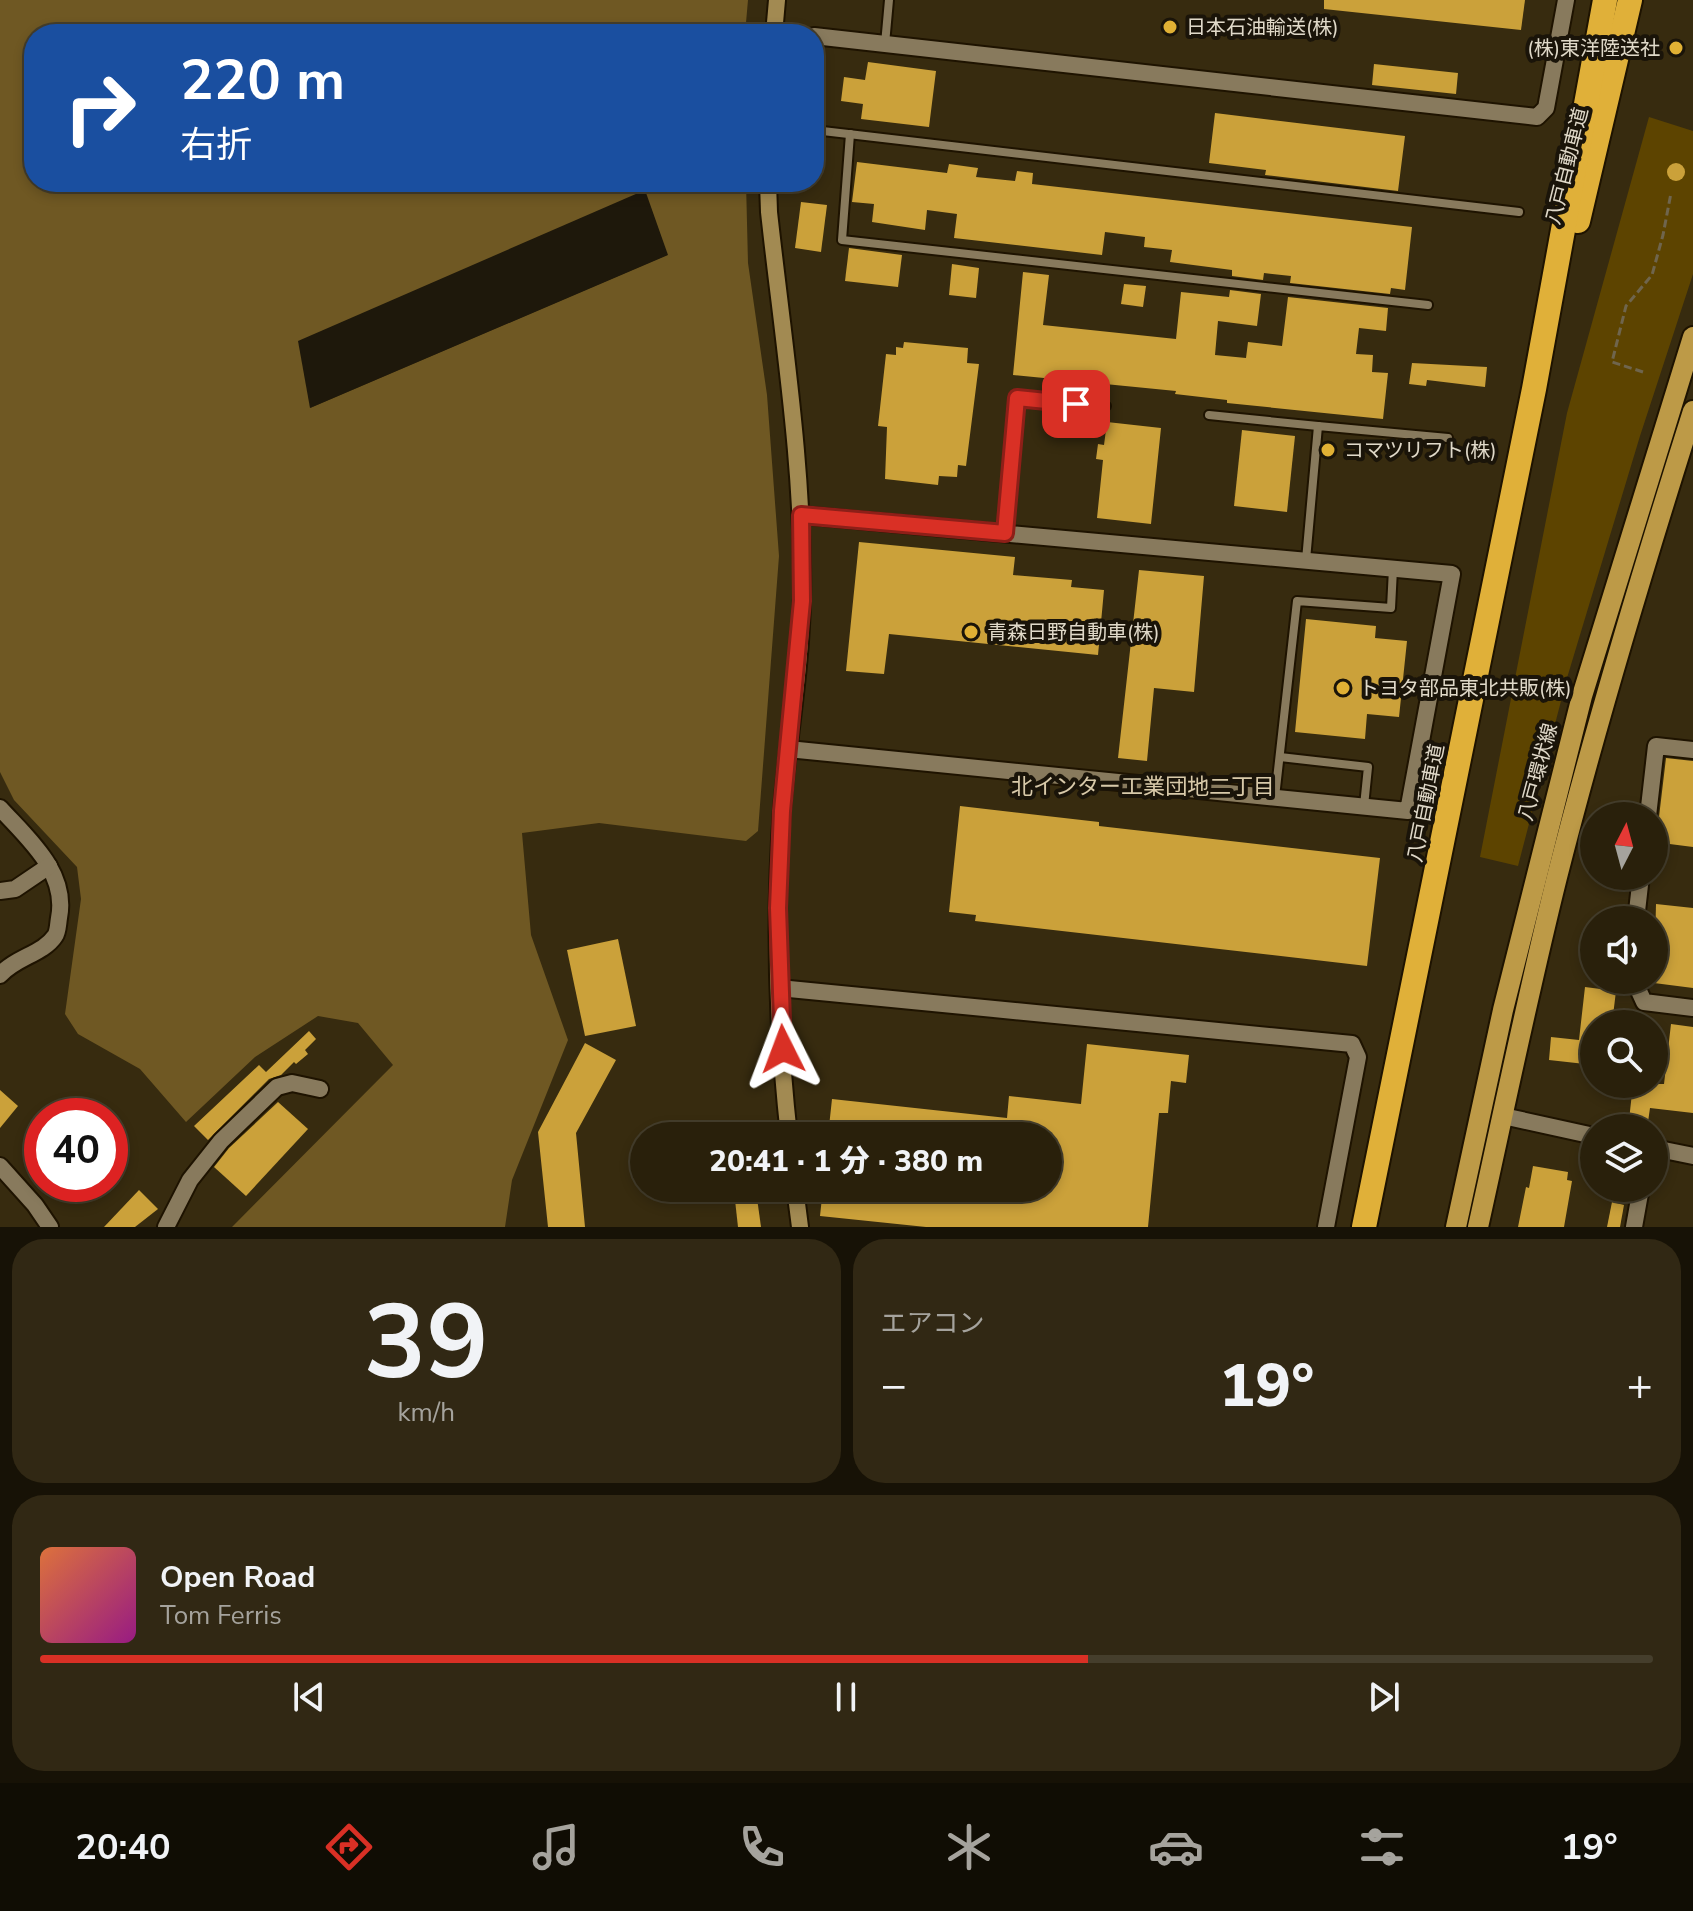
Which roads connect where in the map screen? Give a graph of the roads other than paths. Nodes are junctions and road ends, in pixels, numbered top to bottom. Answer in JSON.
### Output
{"nodes":[{"id":1,"x":777,"y":0,"type":"edge"},
{"id":2,"x":889,"y":0,"type":"edge"},
{"id":3,"x":1566,"y":0,"type":"edge"},
{"id":4,"x":1605,"y":0,"type":"edge"},
{"id":5,"x":1630,"y":0,"type":"edge"},
{"id":6,"x":775,"y":24,"type":"edge"},
{"id":7,"x":824,"y":37,"type":"edge"},
{"id":8,"x":885,"y":44,"type":"junction"},
{"id":9,"x":824,"y":131,"type":"edge"},
{"id":10,"x":850,"y":134,"type":"junction"},
{"id":11,"x":768,"y":192,"type":"edge"},
{"id":12,"x":1519,"y":212,"type":"dead end"},
{"id":13,"x":1428,"y":305,"type":"dead end"},
{"id":14,"x":1693,"y":337,"type":"edge"},
{"id":15,"x":1534,"y":389,"type":"junction"},
{"id":16,"x":1106,"y":406,"type":"dead end"},
{"id":17,"x":1693,"y":411,"type":"edge"},
{"id":18,"x":1209,"y":415,"type":"dead end"},
{"id":19,"x":1318,"y":426,"type":"junction"},
{"id":20,"x":1448,"y":438,"type":"dead end"},
{"id":21,"x":801,"y":515,"type":"junction"},
{"id":22,"x":1005,"y":533,"type":"junction"},
{"id":23,"x":1306,"y":560,"type":"junction"},
{"id":24,"x":1393,"y":568,"type":"junction"},
{"id":25,"x":788,"y":749,"type":"junction"},
{"id":26,"x":1693,"y":750,"type":"edge"},
{"id":27,"x":1280,"y":757,"type":"junction"},
{"id":28,"x":1275,"y":797,"type":"junction"},
{"id":29,"x":1650,"y":802,"type":"edge"},
{"id":30,"x":1364,"y":806,"type":"junction"},
{"id":31,"x":0,"y":808,"type":"edge"},
{"id":32,"x":49,"y":866,"type":"junction"},
{"id":33,"x":0,"y":891,"type":"edge"},
{"id":34,"x":0,"y":975,"type":"edge"},
{"id":35,"x":779,"y":988,"type":"junction"},
{"id":36,"x":1640,"y":994,"type":"edge"},
{"id":37,"x":1693,"y":1008,"type":"edge"},
{"id":38,"x":320,"y":1089,"type":"dead end"},
{"id":39,"x":1503,"y":1116,"type":"junction"},
{"id":40,"x":788,"y":1122,"type":"edge"},
{"id":41,"x":1580,"y":1133,"type":"edge"},
{"id":42,"x":1668,"y":1151,"type":"edge"},
{"id":43,"x":1693,"y":1156,"type":"edge"},
{"id":44,"x":0,"y":1166,"type":"edge"},
{"id":45,"x":797,"y":1202,"type":"edge"},
{"id":46,"x":1638,"y":1202,"type":"edge"},
{"id":47,"x":50,"y":1227,"type":"edge"},
{"id":48,"x":166,"y":1227,"type":"edge"},
{"id":49,"x":800,"y":1227,"type":"edge"},
{"id":50,"x":1326,"y":1227,"type":"edge"},
{"id":51,"x":1364,"y":1227,"type":"edge"},
{"id":52,"x":1456,"y":1227,"type":"edge"},
{"id":53,"x":1478,"y":1227,"type":"edge"},
{"id":54,"x":1634,"y":1227,"type":"edge"}],
"edges":[{"from":1,"to":6,"type":"street"},
{"from":2,"to":8,"type":"lane"},
{"from":3,"to":8,"type":"street"},
{"from":4,"to":15,"type":"highway","name":"八戸自動車道"},
{"from":5,"to":15,"type":"highway","name":"八戸自動車道"},
{"from":7,"to":8,"type":"street"},
{"from":9,"to":10,"type":"lane"},
{"from":10,"to":12,"type":"lane"},
{"from":10,"to":13,"type":"lane"},
{"from":11,"to":21,"type":"street"},
{"from":14,"to":52,"type":"main road","name":"八戸環状線"},
{"from":15,"to":51,"type":"highway","name":"八戸自動車道"},
{"from":16,"to":22,"type":"lane"},
{"from":17,"to":39,"type":"main road"},
{"from":18,"to":19,"type":"lane"},
{"from":19,"to":20,"type":"lane"},
{"from":19,"to":23,"type":"lane"},
{"from":21,"to":22,"type":"street"},
{"from":21,"to":25,"type":"street"},
{"from":22,"to":23,"type":"street"},
{"from":23,"to":24,"type":"street"},
{"from":24,"to":27,"type":"lane"},
{"from":24,"to":30,"type":"street"},
{"from":25,"to":28,"type":"street"},
{"from":25,"to":35,"type":"street"},
{"from":26,"to":29,"type":"street"},
{"from":27,"to":28,"type":"lane"},
{"from":27,"to":30,"type":"lane"},
{"from":28,"to":30,"type":"street"},
{"from":31,"to":32,"type":"street"},
{"from":32,"to":33,"type":"street"},
{"from":32,"to":34,"type":"street"},
{"from":35,"to":40,"type":"street"},
{"from":35,"to":50,"type":"street"},
{"from":36,"to":37,"type":"street"},
{"from":38,"to":48,"type":"street"},
{"from":39,"to":41,"type":"street"},
{"from":39,"to":53,"type":"main road"},
{"from":42,"to":43,"type":"street"},
{"from":44,"to":47,"type":"street"},
{"from":45,"to":49,"type":"street"},
{"from":46,"to":54,"type":"street"}]}
